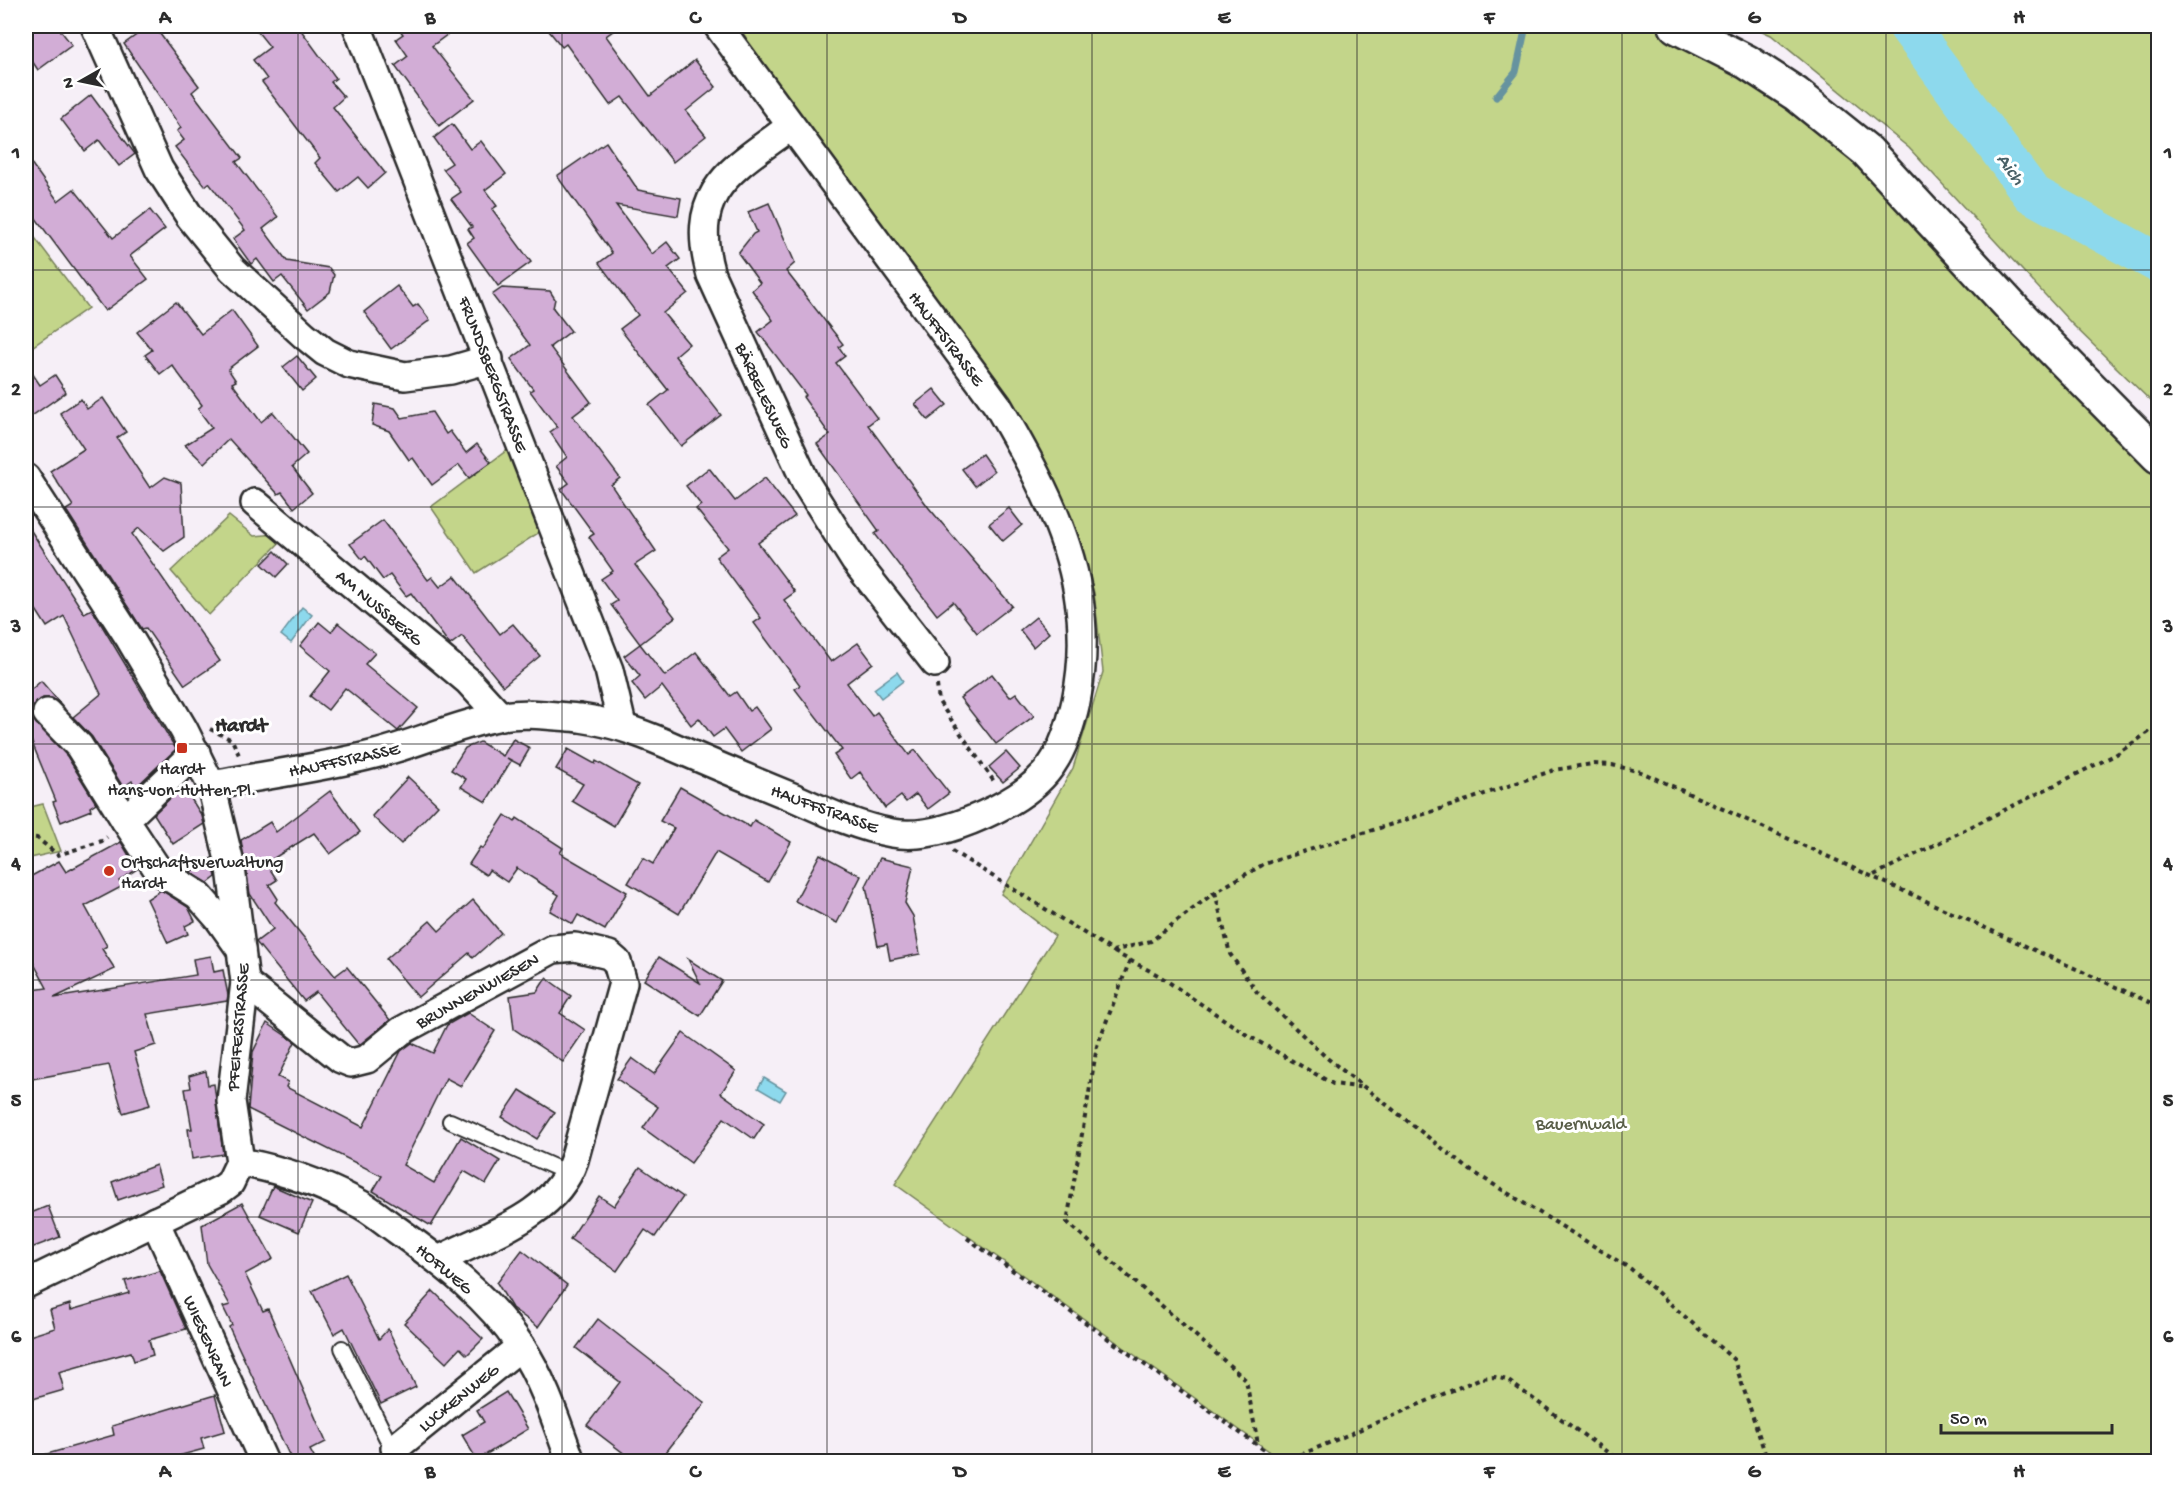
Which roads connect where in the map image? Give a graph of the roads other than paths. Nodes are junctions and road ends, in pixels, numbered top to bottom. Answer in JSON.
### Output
{"nodes":[{"id":1,"x":95,"y":26,"type":"edge"},
{"id":2,"x":357,"y":26,"type":"edge"},
{"id":3,"x":717,"y":26,"type":"edge"},
{"id":4,"x":1676,"y":26,"type":"edge"},
{"id":5,"x":790,"y":126,"type":"junction"},
{"id":6,"x":489,"y":359,"type":"junction"},
{"id":7,"x":2158,"y":456,"type":"edge"},
{"id":8,"x":26,"y":478,"type":"edge"},
{"id":9,"x":255,"y":503,"type":"dead end"},
{"id":10,"x":935,"y":663,"type":"road end"},
{"id":11,"x":47,"y":713,"type":"dead end"},
{"id":12,"x":500,"y":716,"type":"junction"},
{"id":13,"x":622,"y":725,"type":"junction"},
{"id":14,"x":196,"y":752,"type":"junction"},
{"id":15,"x":211,"y":785,"type":"junction"},
{"id":16,"x":125,"y":820,"type":"junction"},
{"id":17,"x":243,"y":954,"type":"junction"},
{"id":18,"x":245,"y":982,"type":"junction"},
{"id":19,"x":450,"y":1121,"type":"dead end"},
{"id":20,"x":240,"y":1161,"type":"junction"},
{"id":21,"x":570,"y":1174,"type":"junction"},
{"id":22,"x":155,"y":1221,"type":"junction"},
{"id":23,"x":439,"y":1260,"type":"junction"},
{"id":24,"x":26,"y":1284,"type":"edge"},
{"id":25,"x":521,"y":1346,"type":"junction"},
{"id":26,"x":342,"y":1348,"type":"dead end"},
{"id":27,"x":395,"y":1448,"type":"joint"},
{"id":28,"x":264,"y":1461,"type":"edge"},
{"id":29,"x":571,"y":1461,"type":"edge"}],
"edges":[{"from":1,"to":6,"type":"street"},
{"from":2,"to":6,"type":"street","name":"FRUNDSBERGSTRASSE"},
{"from":3,"to":5,"type":"street","name":"HAUFFSTRASSE"},
{"from":4,"to":7,"type":"main road"},
{"from":5,"to":10,"type":"street","name":"BÄRBELESWEG"},
{"from":5,"to":13,"type":"street","name":"HAUFFSTRASSE"},
{"from":6,"to":13,"type":"street","name":"FRUNDSBERGSTRASSE"},
{"from":8,"to":14,"type":"street","name":"PFEIFERSTRASSE"},
{"from":9,"to":12,"type":"street","name":"AM NUSSBERG"},
{"from":11,"to":16,"type":"street"},
{"from":12,"to":13,"type":"street","name":"HAUFFSTRASSE"},
{"from":12,"to":15,"type":"street","name":"HAUFFSTRASSE"},
{"from":14,"to":15,"type":"street","name":"PFEIFERSTRASSE"},
{"from":14,"to":16,"type":"street"},
{"from":15,"to":17,"type":"street","name":"PFEIFERSTRASSE"},
{"from":16,"to":17,"type":"street"},
{"from":17,"to":18,"type":"street","name":"PFEIFERSTRASSE"},
{"from":18,"to":20,"type":"street","name":"PFEIFERSTRASSE"},
{"from":18,"to":21,"type":"street","name":"BRUNNENWIESEN"},
{"from":19,"to":21,"type":"lane"},
{"from":20,"to":22,"type":"street"},
{"from":20,"to":23,"type":"street","name":"HOFWEG"},
{"from":21,"to":23,"type":"street","name":"BRUNNENWIESEN"},
{"from":22,"to":24,"type":"street"},
{"from":22,"to":28,"type":"street","name":"WIESENRAIN"},
{"from":23,"to":25,"type":"street","name":"HOFWEG"},
{"from":25,"to":27,"type":"street","name":"LUCKENWEG"},
{"from":25,"to":29,"type":"street","name":"HOFWEG"},
{"from":26,"to":27,"type":"lane"}]}
